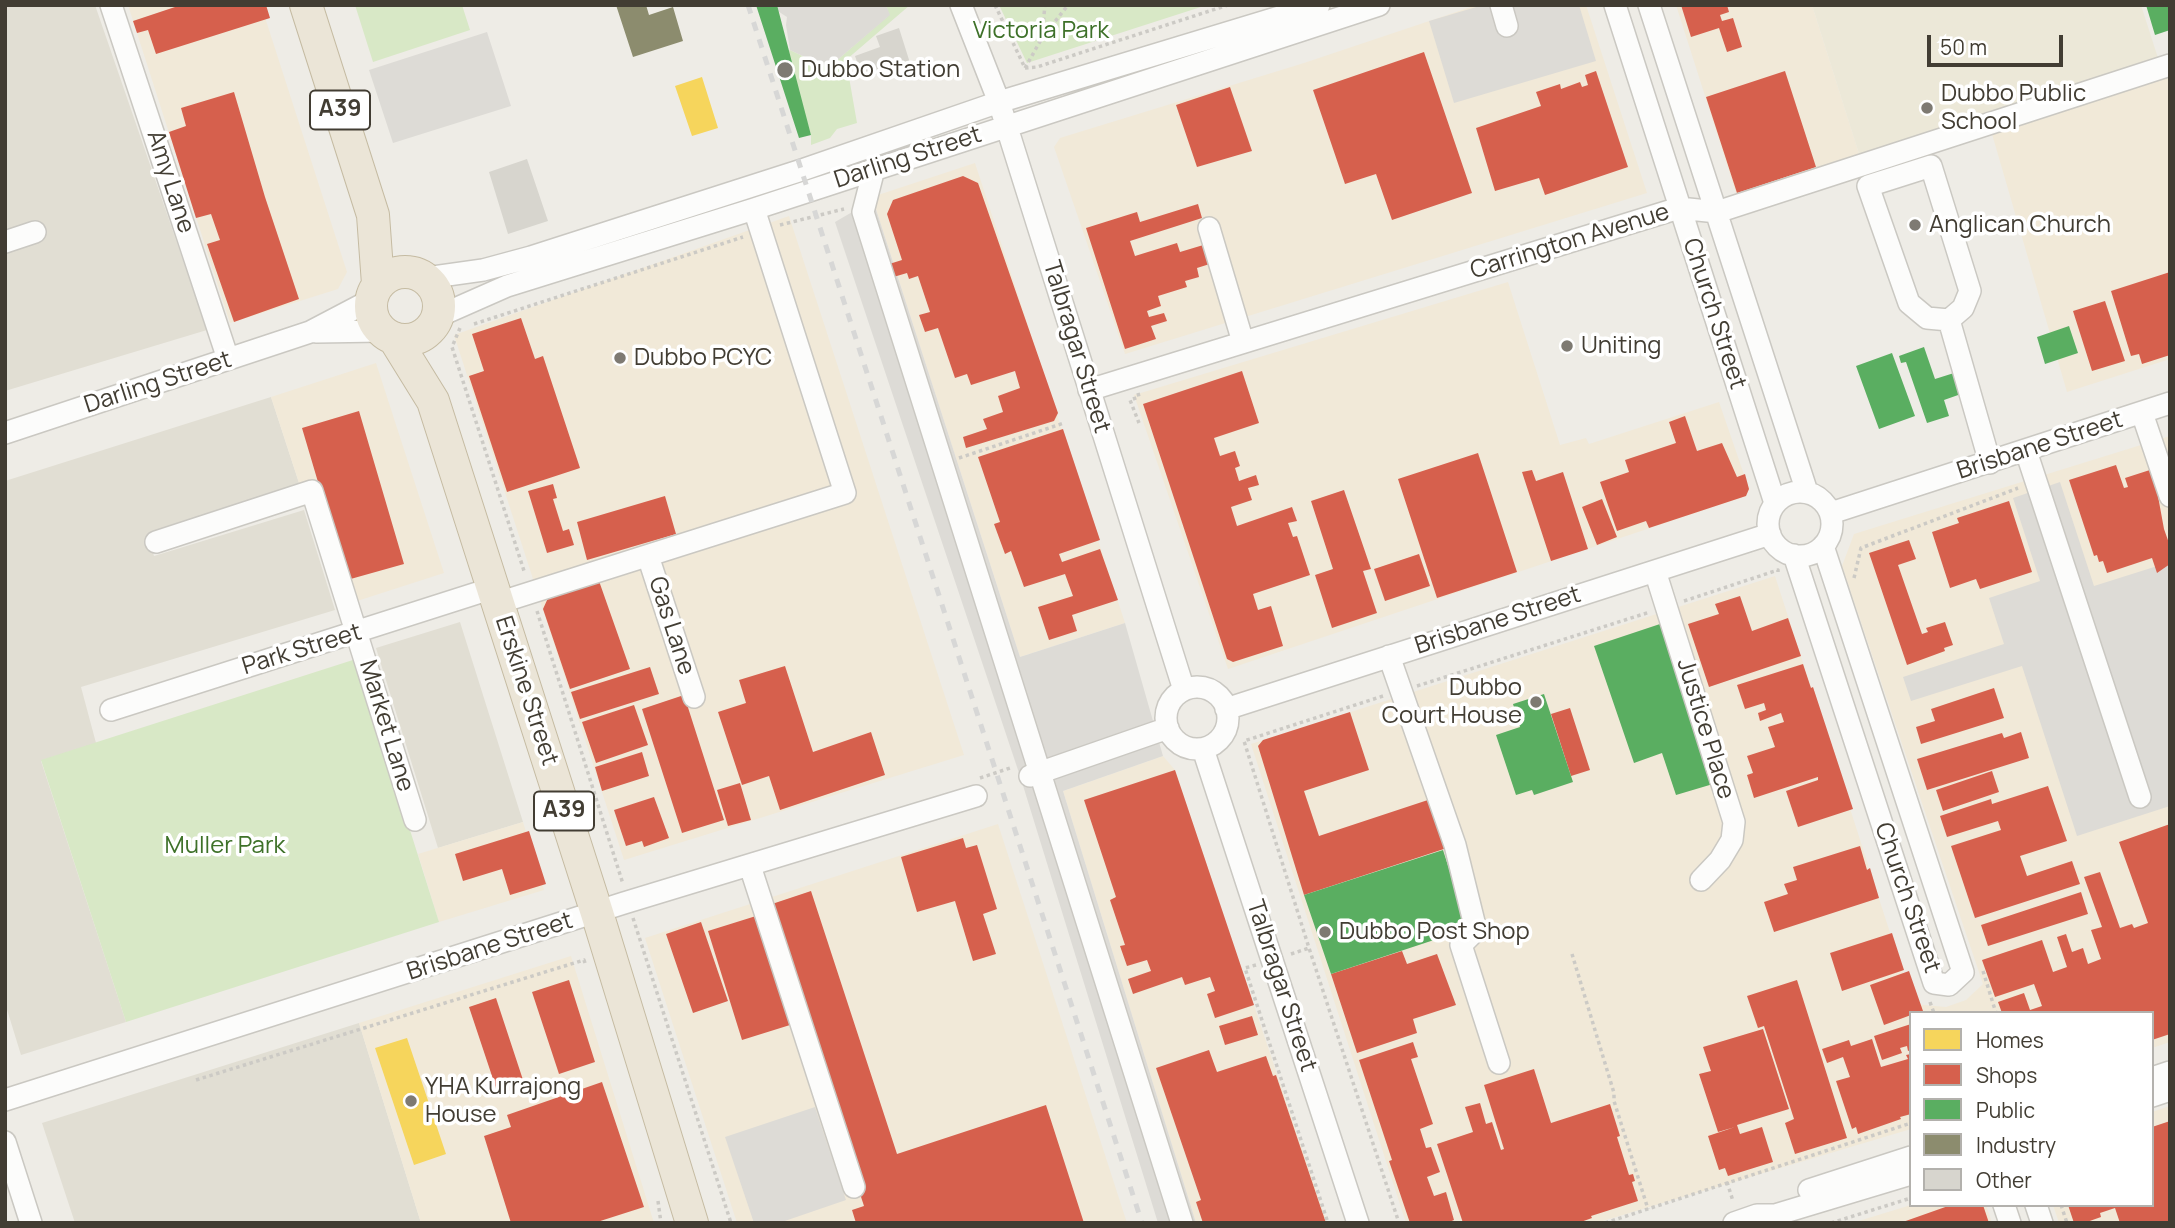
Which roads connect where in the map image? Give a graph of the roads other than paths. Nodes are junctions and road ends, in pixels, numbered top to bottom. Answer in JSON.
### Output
{"nodes":[{"id":1,"x":111,"y":5,"type":"edge"},
{"id":2,"x":306,"y":5,"type":"edge"},
{"id":3,"x":961,"y":5,"type":"edge"},
{"id":4,"x":1319,"y":5,"type":"edge"},
{"id":5,"x":1379,"y":5,"type":"edge"},
{"id":6,"x":1501,"y":5,"type":"edge"},
{"id":7,"x":1615,"y":5,"type":"edge"},
{"id":8,"x":1649,"y":5,"type":"edge"},
{"id":9,"x":1507,"y":26,"type":"dead end"},
{"id":10,"x":2170,"y":65,"type":"edge"},
{"id":11,"x":999,"y":102,"type":"junction"},
{"id":12,"x":1006,"y":126,"type":"junction"},
{"id":13,"x":874,"y":169,"type":"junction"},
{"id":14,"x":1679,"y":208,"type":"junction"},
{"id":15,"x":754,"y":209,"type":"junction"},
{"id":16,"x":1717,"y":212,"type":"junction"},
{"id":17,"x":373,"y":215,"type":"junction"},
{"id":18,"x":1209,"y":228,"type":"dead end"},
{"id":19,"x":35,"y":232,"type":"dead end"},
{"id":20,"x":5,"y":242,"type":"edge"},
{"id":21,"x":419,"y":275,"type":"junction"},
{"id":22,"x":375,"y":292,"type":"junction"},
{"id":23,"x":1949,"y":320,"type":"junction"},
{"id":24,"x":436,"y":321,"type":"junction"},
{"id":25,"x":310,"y":332,"type":"junction"},
{"id":26,"x":388,"y":335,"type":"junction"},
{"id":27,"x":1244,"y":342,"type":"junction"},
{"id":28,"x":228,"y":359,"type":"junction"},
{"id":29,"x":1089,"y":390,"type":"junction"},
{"id":30,"x":433,"y":401,"type":"junction"},
{"id":31,"x":2170,"y":403,"type":"edge"},
{"id":32,"x":2142,"y":413,"type":"junction"},
{"id":33,"x":5,"y":433,"type":"edge"},
{"id":34,"x":2026,"y":451,"type":"junction"},
{"id":35,"x":1990,"y":463,"type":"junction"},
{"id":36,"x":1807,"y":492,"type":"junction"},
{"id":37,"x":2170,"y":496,"type":"edge"},
{"id":38,"x":1775,"y":503,"type":"junction"},
{"id":39,"x":1830,"y":513,"type":"junction"},
{"id":40,"x":1770,"y":534,"type":"junction"},
{"id":41,"x":156,"y":542,"type":"dead end"},
{"id":42,"x":1823,"y":546,"type":"junction"},
{"id":43,"x":1794,"y":555,"type":"junction"},
{"id":44,"x":648,"y":556,"type":"junction"},
{"id":45,"x":1656,"y":571,"type":"junction"},
{"id":46,"x":495,"y":596,"type":"junction"},
{"id":47,"x":356,"y":633,"type":"junction"},
{"id":48,"x":1389,"y":656,"type":"junction"},
{"id":49,"x":1184,"y":690,"type":"junction"},
{"id":50,"x":694,"y":697,"type":"dead end"},
{"id":51,"x":1226,"y":709,"type":"junction"},
{"id":52,"x":111,"y":710,"type":"dead end"},
{"id":53,"x":1168,"y":728,"type":"junction"},
{"id":54,"x":1203,"y":749,"type":"junction"},
{"id":55,"x":1035,"y":774,"type":"junction"},
{"id":56,"x":976,"y":796,"type":"road end"},
{"id":57,"x":2140,"y":796,"type":"dead end"},
{"id":58,"x":415,"y":820,"type":"dead end"},
{"id":59,"x":750,"y":866,"type":"junction"},
{"id":60,"x":1701,"y":880,"type":"dead end"},
{"id":61,"x":597,"y":913,"type":"junction"},
{"id":62,"x":1499,"y":1063,"type":"dead end"},
{"id":63,"x":5,"y":1100,"type":"edge"},
{"id":64,"x":5,"y":1142,"type":"edge"},
{"id":65,"x":1909,"y":1158,"type":"edge"},
{"id":66,"x":1909,"y":1175,"type":"edge"},
{"id":67,"x":854,"y":1188,"type":"dead end"},
{"id":68,"x":1734,"y":1212,"type":"edge"},
{"id":69,"x":1757,"y":1215,"type":"junction"},
{"id":70,"x":31,"y":1223,"type":"edge"},
{"id":71,"x":692,"y":1223,"type":"edge"},
{"id":72,"x":1182,"y":1223,"type":"edge"},
{"id":73,"x":1358,"y":1223,"type":"edge"}],
"edges":[{"from":1,"to":28,"type":"street","name":"Amy Lane"},
{"from":2,"to":17,"type":"highway","number":"A39"},
{"from":3,"to":11,"type":"street","name":"Talbragar Street"},
{"from":4,"to":11,"type":"street","name":"Darling Street"},
{"from":5,"to":12,"type":"street","name":"Darling Street"},
{"from":6,"to":9,"type":"street"},
{"from":7,"to":14,"type":"street","name":"Church Street"},
{"from":8,"to":16,"type":"street","name":"Church Street"},
{"from":10,"to":16,"type":"street","name":"Carrington Avenue"},
{"from":11,"to":12,"type":"street","name":"Talbragar Street"},
{"from":11,"to":21,"type":"street","name":"Darling Street"},
{"from":12,"to":13,"type":"street","name":"Darling Street"},
{"from":12,"to":29,"type":"street","name":"Talbragar Street"},
{"from":13,"to":15,"type":"street","name":"Darling Street"},
{"from":13,"to":55,"type":"street"},
{"from":14,"to":16,"type":"street","name":"Carrington Avenue"},
{"from":14,"to":27,"type":"street","name":"Carrington Avenue"},
{"from":14,"to":38,"type":"street","name":"Church Street"},
{"from":15,"to":24,"type":"street","name":"Darling Street"},
{"from":15,"to":44,"type":"street","name":"Park Street"},
{"from":16,"to":36,"type":"street","name":"Church Street"},
{"from":17,"to":21,"type":"highway","number":"A39"},
{"from":17,"to":22,"type":"highway","number":"A39"},
{"from":18,"to":27,"type":"street"},
{"from":19,"to":20,"type":"street"},
{"from":21,"to":22,"type":"highway"},
{"from":21,"to":24,"type":"highway","number":"A39"},
{"from":22,"to":25,"type":"street","name":"Darling Street"},
{"from":22,"to":26,"type":"highway","number":"A39"},
{"from":23,"to":23,"type":"street"},
{"from":23,"to":35,"type":"street"},
{"from":24,"to":26,"type":"highway"},
{"from":24,"to":30,"type":"highway","name":"Erskine Street","number":"A39"},
{"from":25,"to":26,"type":"street","name":"Darling Street"},
{"from":25,"to":28,"type":"street","name":"Darling Street"},
{"from":26,"to":30,"type":"highway","name":"Erskine Street","number":"A39"},
{"from":27,"to":29,"type":"street","name":"Carrington Avenue"},
{"from":28,"to":33,"type":"street","name":"Darling Street"},
{"from":29,"to":49,"type":"street","name":"Talbragar Street"},
{"from":30,"to":46,"type":"highway","name":"Erskine Street","number":"A39"},
{"from":31,"to":32,"type":"street","name":"Brisbane Street"},
{"from":32,"to":34,"type":"street","name":"Brisbane Street"},
{"from":32,"to":37,"type":"street"},
{"from":34,"to":35,"type":"street","name":"Brisbane Street"},
{"from":34,"to":57,"type":"street"},
{"from":35,"to":39,"type":"street","name":"Brisbane Street"},
{"from":36,"to":38,"type":"street"},
{"from":36,"to":39,"type":"street"},
{"from":38,"to":40,"type":"street"},
{"from":39,"to":42,"type":"street"},
{"from":40,"to":43,"type":"street"},
{"from":40,"to":45,"type":"street","name":"Brisbane Street"},
{"from":41,"to":47,"type":"street","name":"Market Lane"},
{"from":42,"to":43,"type":"street"},
{"from":42,"to":43,"type":"street","name":"Church Street"},
{"from":44,"to":46,"type":"street","name":"Park Street"},
{"from":44,"to":50,"type":"street","name":"Gas Lane"},
{"from":45,"to":48,"type":"street","name":"Brisbane Street"},
{"from":45,"to":60,"type":"street","name":"Justice Place"},
{"from":46,"to":47,"type":"street","name":"Park Street"},
{"from":46,"to":61,"type":"highway","name":"Erskine Street","number":"A39"},
{"from":47,"to":52,"type":"street","name":"Park Street"},
{"from":47,"to":58,"type":"street","name":"Market Lane"},
{"from":48,"to":51,"type":"street","name":"Brisbane Street"},
{"from":48,"to":62,"type":"street"},
{"from":49,"to":51,"type":"street"},
{"from":49,"to":53,"type":"street"},
{"from":51,"to":54,"type":"street"},
{"from":53,"to":54,"type":"street"},
{"from":53,"to":55,"type":"street"},
{"from":54,"to":73,"type":"street","name":"Talbragar Street"},
{"from":55,"to":72,"type":"street"},
{"from":56,"to":59,"type":"street","name":"Brisbane Street"},
{"from":59,"to":61,"type":"street","name":"Brisbane Street"},
{"from":59,"to":67,"type":"street"},
{"from":61,"to":63,"type":"street","name":"Brisbane Street"},
{"from":61,"to":71,"type":"highway","name":"Erskine Street","number":"A39"},
{"from":64,"to":70,"type":"street"},
{"from":65,"to":69,"type":"street"},
{"from":66,"to":69,"type":"street"},
{"from":68,"to":69,"type":"street"}]}
